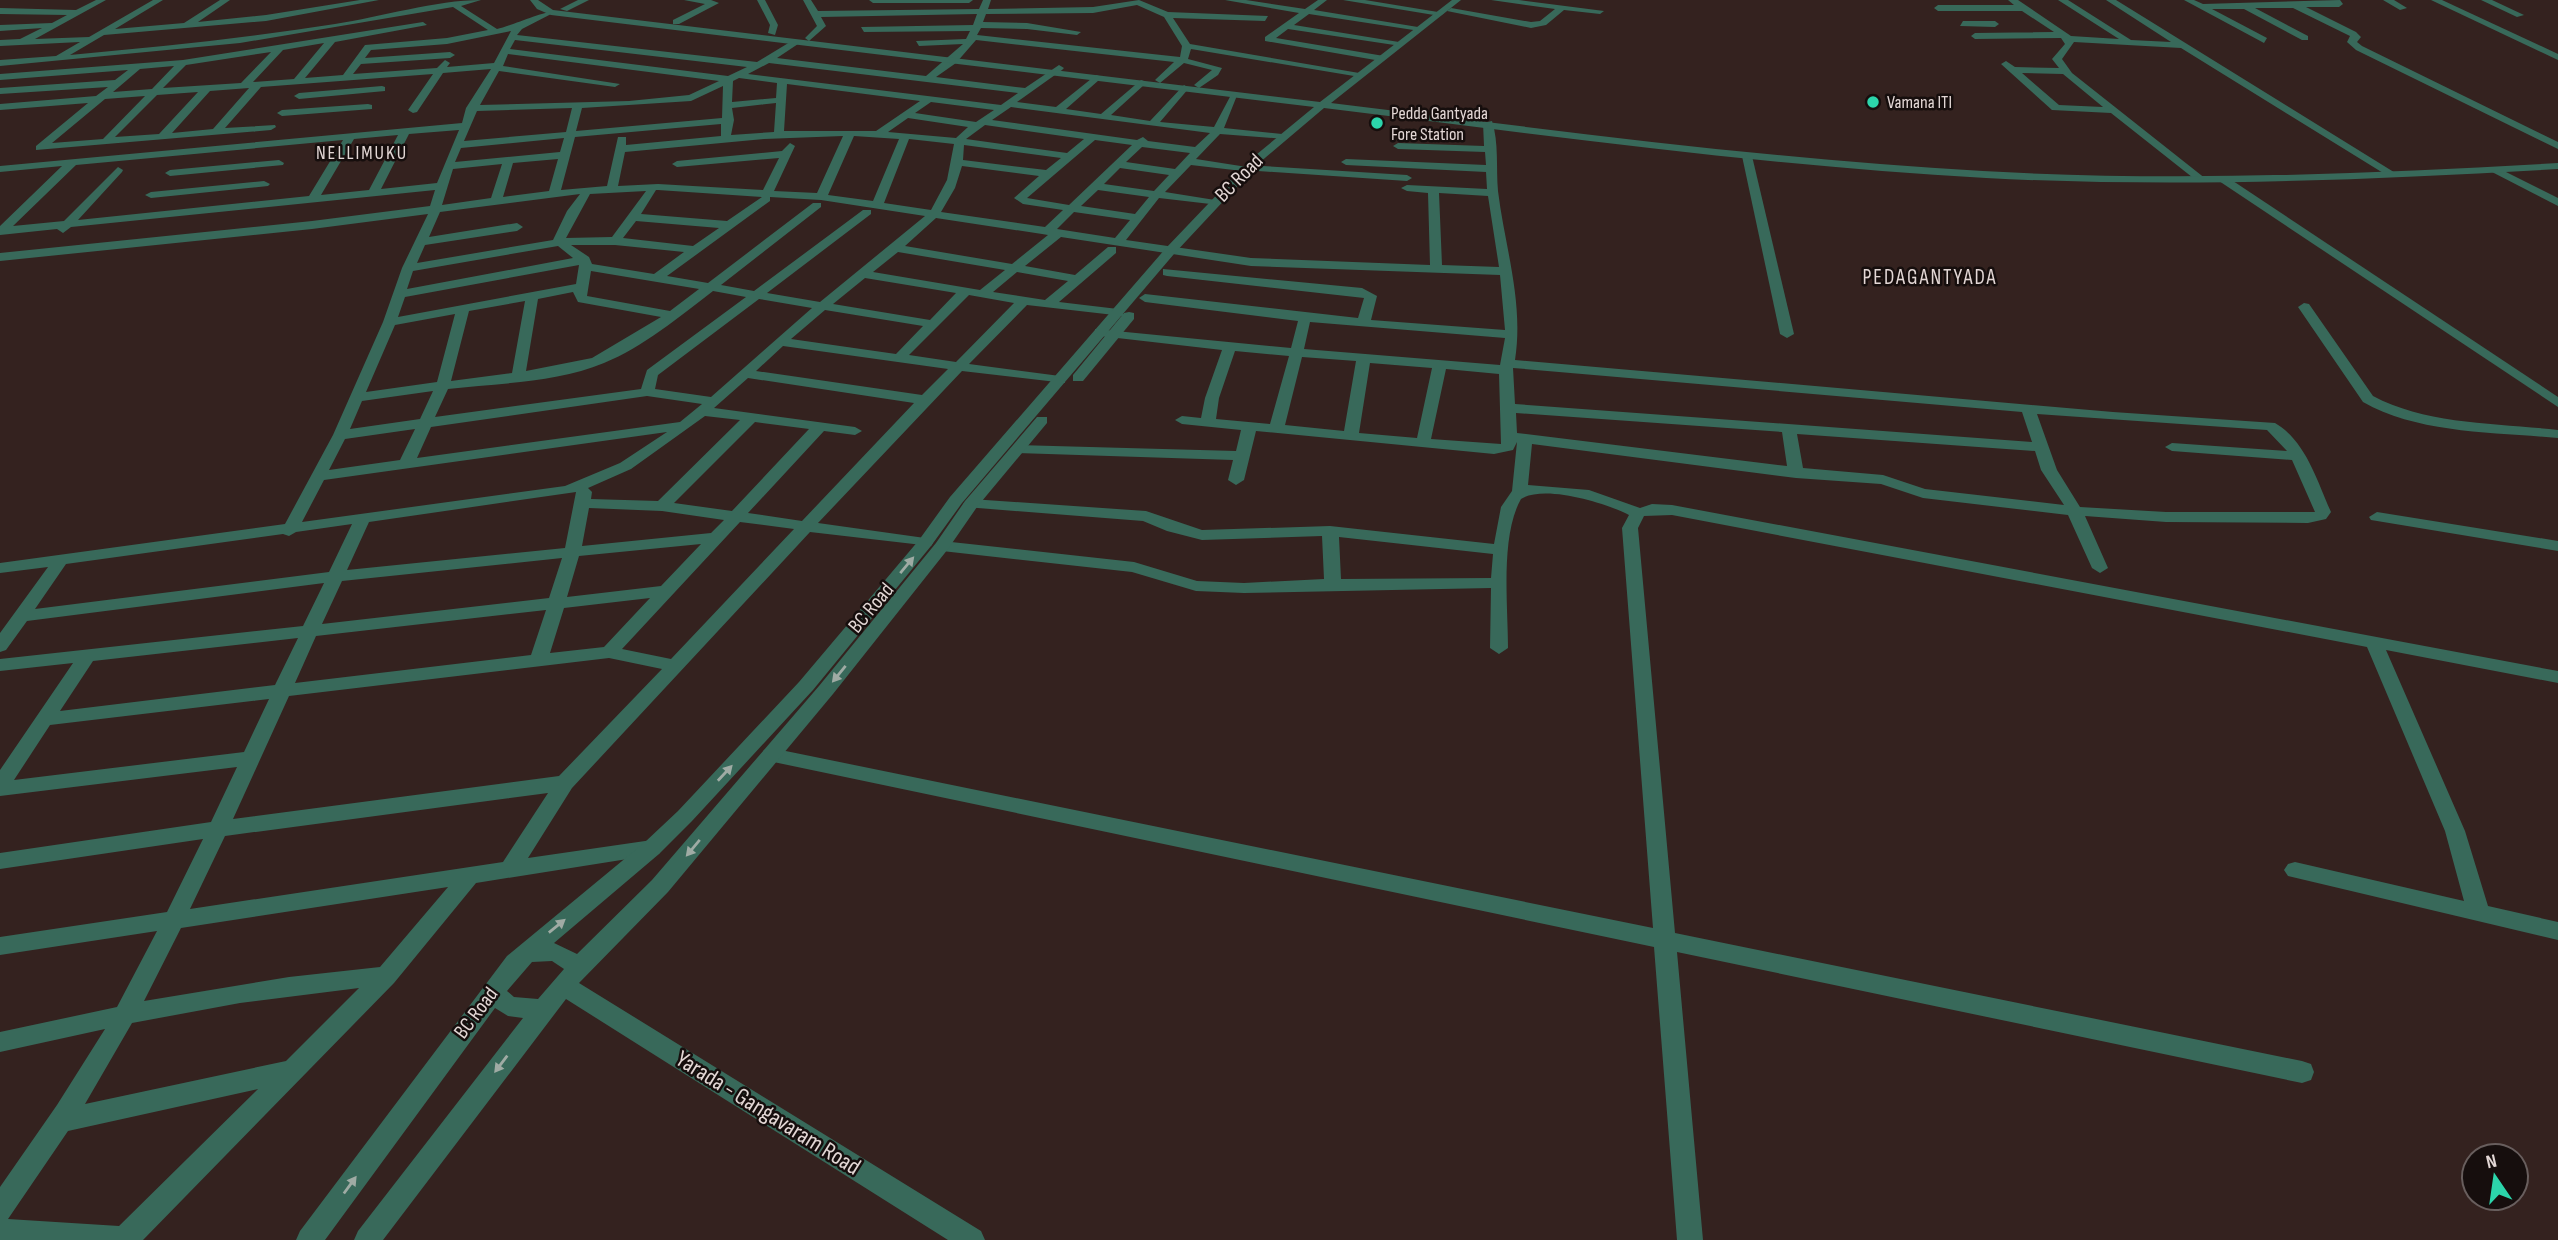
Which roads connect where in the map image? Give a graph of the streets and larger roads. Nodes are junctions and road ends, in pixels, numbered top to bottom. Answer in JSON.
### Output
{"nodes":[{"id":1,"x":102,"y":0,"type":"edge"},
{"id":2,"x":159,"y":0,"type":"edge"},
{"id":3,"x":226,"y":0,"type":"edge"},
{"id":4,"x":374,"y":0,"type":"edge"},
{"id":5,"x":585,"y":0,"type":"edge"},
{"id":6,"x":688,"y":0,"type":"edge"},
{"id":7,"x":761,"y":0,"type":"edge"},
{"id":8,"x":807,"y":0,"type":"edge"},
{"id":9,"x":873,"y":0,"type":"edge"},
{"id":10,"x":969,"y":0,"type":"edge"},
{"id":11,"x":987,"y":0,"type":"edge"},
{"id":12,"x":1229,"y":0,"type":"edge"},
{"id":13,"x":1323,"y":0,"type":"edge"},
{"id":14,"x":1348,"y":0,"type":"edge"},
{"id":15,"x":1465,"y":0,"type":"edge"},
{"id":16,"x":1495,"y":0,"type":"edge"},
{"id":17,"x":2012,"y":0,"type":"edge"},
{"id":18,"x":2062,"y":0,"type":"edge"},
{"id":19,"x":2110,"y":0,"type":"edge"},
{"id":20,"x":2188,"y":0,"type":"edge"},
{"id":21,"x":2233,"y":0,"type":"edge"},
{"id":22,"x":2285,"y":0,"type":"edge"},
{"id":23,"x":2336,"y":0,"type":"edge"},
{"id":24,"x":2387,"y":0,"type":"edge"},
{"id":25,"x":2435,"y":0,"type":"edge"},
{"id":26,"x":2485,"y":0,"type":"edge"},
{"id":27,"x":471,"y":1,"type":"edge"},
{"id":28,"x":715,"y":1,"type":"edge"},
{"id":29,"x":1134,"y":2,"type":"edge"},
{"id":30,"x":453,"y":4,"type":"junction"},
{"id":31,"x":537,"y":4,"type":"edge"},
{"id":32,"x":283,"y":6,"type":"dead end"},
{"id":33,"x":2245,"y":6,"type":"junction"},
{"id":34,"x":2296,"y":6,"type":"junction"},
{"id":35,"x":2200,"y":7,"type":"junction"},
{"id":36,"x":1449,"y":8,"type":"edge"},
{"id":37,"x":1562,"y":8,"type":"junction"},
{"id":38,"x":1938,"y":8,"type":"dead end"},
{"id":39,"x":2023,"y":8,"type":"junction"},
{"id":40,"x":2403,"y":8,"type":"dead end"},
{"id":41,"x":564,"y":9,"type":"junction"},
{"id":42,"x":0,"y":11,"type":"edge"},
{"id":43,"x":1600,"y":11,"type":"dead end"},
{"id":44,"x":551,"y":12,"type":"junction"},
{"id":45,"x":1307,"y":12,"type":"junction"},
{"id":46,"x":78,"y":13,"type":"junction"},
{"id":47,"x":408,"y":13,"type":"junction"},
{"id":48,"x":982,"y":13,"type":"junction"},
{"id":49,"x":818,"y":14,"type":"junction"},
{"id":50,"x":1167,"y":15,"type":"junction"},
{"id":51,"x":2520,"y":15,"type":"dead end"},
{"id":52,"x":266,"y":18,"type":"junction"},
{"id":53,"x":1508,"y":21,"type":"junction"},
{"id":54,"x":676,"y":22,"type":"junction"},
{"id":55,"x":2011,"y":23,"type":"dead end"},
{"id":56,"x":2023,"y":23,"type":"dead end"},
{"id":57,"x":2048,"y":23,"type":"junction"},
{"id":58,"x":59,"y":24,"type":"junction"},
{"id":59,"x":1290,"y":24,"type":"junction"},
{"id":60,"x":1963,"y":24,"type":"dead end"},
{"id":61,"x":423,"y":25,"type":"junction"},
{"id":62,"x":185,"y":27,"type":"junction"},
{"id":63,"x":519,"y":27,"type":"junction"},
{"id":64,"x":0,"y":28,"type":"edge"},
{"id":65,"x":1420,"y":28,"type":"junction"},
{"id":66,"x":864,"y":29,"type":"dead end"},
{"id":67,"x":494,"y":30,"type":"junction"},
{"id":68,"x":379,"y":33,"type":"junction"},
{"id":69,"x":772,"y":33,"type":"junction"},
{"id":70,"x":975,"y":33,"type":"junction"},
{"id":71,"x":1077,"y":33,"type":"dead end"},
{"id":72,"x":1494,"y":33,"type":"dead end"},
{"id":73,"x":97,"y":36,"type":"junction"},
{"id":74,"x":1975,"y":36,"type":"dead end"},
{"id":75,"x":511,"y":37,"type":"junction"},
{"id":76,"x":2067,"y":37,"type":"junction"},
{"id":77,"x":809,"y":38,"type":"junction"},
{"id":78,"x":2305,"y":38,"type":"dead end"},
{"id":79,"x":459,"y":39,"type":"junction"},
{"id":80,"x":2264,"y":40,"type":"dead end"},
{"id":81,"x":331,"y":41,"type":"junction"},
{"id":82,"x":447,"y":41,"type":"junction"},
{"id":83,"x":22,"y":42,"type":"junction"},
{"id":84,"x":795,"y":42,"type":"junction"},
{"id":85,"x":2130,"y":42,"type":"junction"},
{"id":86,"x":0,"y":43,"type":"edge"},
{"id":87,"x":919,"y":43,"type":"dead end"},
{"id":88,"x":1401,"y":43,"type":"junction"},
{"id":89,"x":2186,"y":45,"type":"junction"},
{"id":90,"x":1187,"y":46,"type":"junction"},
{"id":91,"x":368,"y":47,"type":"junction"},
{"id":92,"x":279,"y":49,"type":"junction"},
{"id":93,"x":505,"y":51,"type":"junction"},
{"id":94,"x":873,"y":51,"type":"junction"},
{"id":95,"x":154,"y":52,"type":"junction"},
{"id":96,"x":450,"y":55,"type":"junction"},
{"id":97,"x":913,"y":55,"type":"junction"},
{"id":98,"x":2558,"y":57,"type":"edge"},
{"id":99,"x":1381,"y":58,"type":"junction"},
{"id":100,"x":57,"y":59,"type":"junction"},
{"id":101,"x":957,"y":59,"type":"junction"},
{"id":102,"x":768,"y":60,"type":"junction"},
{"id":103,"x":1181,"y":60,"type":"junction"},
{"id":104,"x":357,"y":61,"type":"junction"},
{"id":105,"x":0,"y":63,"type":"edge"},
{"id":106,"x":265,"y":63,"type":"junction"},
{"id":107,"x":183,"y":64,"type":"junction"},
{"id":108,"x":251,"y":65,"type":"dead end"},
{"id":109,"x":758,"y":65,"type":"junction"},
{"id":110,"x":997,"y":66,"type":"junction"},
{"id":111,"x":136,"y":67,"type":"junction"},
{"id":112,"x":498,"y":67,"type":"junction"},
{"id":113,"x":630,"y":68,"type":"junction"},
{"id":114,"x":853,"y":69,"type":"junction"},
{"id":115,"x":1054,"y":70,"type":"junction"},
{"id":116,"x":440,"y":71,"type":"junction"},
{"id":117,"x":2064,"y":71,"type":"junction"},
{"id":118,"x":669,"y":73,"type":"junction"},
{"id":119,"x":886,"y":73,"type":"junction"},
{"id":120,"x":1360,"y":74,"type":"junction"},
{"id":121,"x":31,"y":75,"type":"junction"},
{"id":122,"x":183,"y":75,"type":"dead end"},
{"id":123,"x":391,"y":75,"type":"junction"},
{"id":124,"x":0,"y":77,"type":"edge"},
{"id":125,"x":169,"y":77,"type":"junction"},
{"id":126,"x":732,"y":77,"type":"junction"},
{"id":127,"x":929,"y":78,"type":"junction"},
{"id":128,"x":1096,"y":78,"type":"junction"},
{"id":129,"x":345,"y":79,"type":"junction"},
{"id":130,"x":1160,"y":80,"type":"junction"},
{"id":131,"x":310,"y":81,"type":"junction"},
{"id":132,"x":782,"y":81,"type":"junction"},
{"id":133,"x":296,"y":82,"type":"junction"},
{"id":134,"x":953,"y":82,"type":"junction"},
{"id":135,"x":118,"y":83,"type":"junction"},
{"id":136,"x":1141,"y":83,"type":"junction"},
{"id":137,"x":615,"y":84,"type":"junction"},
{"id":138,"x":972,"y":84,"type":"junction"},
{"id":139,"x":257,"y":85,"type":"junction"},
{"id":140,"x":1199,"y":85,"type":"junction"},
{"id":141,"x":244,"y":86,"type":"junction"},
{"id":142,"x":207,"y":88,"type":"junction"},
{"id":143,"x":826,"y":88,"type":"junction"},
{"id":144,"x":1184,"y":88,"type":"junction"},
{"id":145,"x":382,"y":89,"type":"junction"},
{"id":146,"x":13,"y":90,"type":"junction"},
{"id":147,"x":655,"y":91,"type":"dead end"},
{"id":148,"x":0,"y":92,"type":"edge"},
{"id":149,"x":154,"y":92,"type":"junction"},
{"id":150,"x":1027,"y":92,"type":"junction"},
{"id":151,"x":1235,"y":95,"type":"junction"},
{"id":152,"x":299,"y":96,"type":"junction"},
{"id":153,"x":603,"y":96,"type":"dead end"},
{"id":154,"x":101,"y":97,"type":"junction"},
{"id":155,"x":929,"y":99,"type":"junction"},
{"id":156,"x":681,"y":100,"type":"junction"},
{"id":157,"x":781,"y":100,"type":"junction"},
{"id":158,"x":0,"y":102,"type":"edge"},
{"id":159,"x":1331,"y":103,"type":"junction"},
{"id":160,"x":629,"y":104,"type":"junction"},
{"id":161,"x":729,"y":104,"type":"junction"},
{"id":162,"x":473,"y":106,"type":"junction"},
{"id":163,"x":578,"y":106,"type":"junction"},
{"id":164,"x":1008,"y":106,"type":"junction"},
{"id":165,"x":0,"y":107,"type":"edge"},
{"id":166,"x":1040,"y":108,"type":"junction"},
{"id":167,"x":413,"y":110,"type":"dead end"},
{"id":168,"x":2111,"y":110,"type":"junction"},
{"id":169,"x":1058,"y":111,"type":"junction"},
{"id":170,"x":282,"y":113,"type":"junction"},
{"id":171,"x":905,"y":115,"type":"junction"},
{"id":172,"x":1104,"y":117,"type":"junction"},
{"id":173,"x":729,"y":120,"type":"junction"},
{"id":174,"x":521,"y":124,"type":"junction"},
{"id":175,"x":676,"y":124,"type":"junction"},
{"id":176,"x":982,"y":124,"type":"junction"},
{"id":177,"x":1488,"y":124,"type":"junction"},
{"id":178,"x":1155,"y":125,"type":"junction"},
{"id":179,"x":271,"y":127,"type":"junction"},
{"id":180,"x":464,"y":127,"type":"junction"},
{"id":181,"x":1019,"y":127,"type":"junction"},
{"id":182,"x":625,"y":129,"type":"junction"},
{"id":183,"x":1217,"y":131,"type":"junction"},
{"id":184,"x":216,"y":132,"type":"junction"},
{"id":185,"x":405,"y":132,"type":"junction"},
{"id":186,"x":569,"y":134,"type":"junction"},
{"id":187,"x":798,"y":134,"type":"junction"},
{"id":188,"x":850,"y":134,"type":"junction"},
{"id":189,"x":779,"y":135,"type":"junction"},
{"id":190,"x":877,"y":135,"type":"junction"},
{"id":191,"x":156,"y":137,"type":"junction"},
{"id":192,"x":350,"y":137,"type":"junction"},
{"id":193,"x":1282,"y":137,"type":"junction"},
{"id":194,"x":904,"y":138,"type":"junction"},
{"id":195,"x":1091,"y":138,"type":"junction"},
{"id":196,"x":261,"y":139,"type":"dead end"},
{"id":197,"x":726,"y":139,"type":"junction"},
{"id":198,"x":105,"y":142,"type":"junction"},
{"id":199,"x":958,"y":142,"type":"junction"},
{"id":200,"x":292,"y":143,"type":"junction"},
{"id":201,"x":681,"y":143,"type":"junction"},
{"id":202,"x":456,"y":145,"type":"junction"},
{"id":203,"x":1138,"y":145,"type":"junction"},
{"id":204,"x":996,"y":146,"type":"junction"},
{"id":205,"x":1398,"y":146,"type":"dead end"},
{"id":206,"x":2558,"y":146,"type":"edge"},
{"id":207,"x":42,"y":147,"type":"junction"},
{"id":208,"x":620,"y":149,"type":"junction"},
{"id":209,"x":1489,"y":149,"type":"junction"},
{"id":210,"x":1198,"y":151,"type":"junction"},
{"id":211,"x":785,"y":154,"type":"junction"},
{"id":212,"x":564,"y":155,"type":"junction"},
{"id":213,"x":1069,"y":156,"type":"junction"},
{"id":214,"x":1747,"y":156,"type":"junction"},
{"id":215,"x":134,"y":157,"type":"junction"},
{"id":216,"x":509,"y":160,"type":"junction"},
{"id":217,"x":1189,"y":161,"type":"junction"},
{"id":218,"x":957,"y":162,"type":"junction"},
{"id":219,"x":1346,"y":162,"type":"dead end"},
{"id":220,"x":279,"y":163,"type":"junction"},
{"id":221,"x":677,"y":164,"type":"junction"},
{"id":222,"x":1117,"y":164,"type":"junction"},
{"id":223,"x":448,"y":166,"type":"junction"},
{"id":224,"x":2558,"y":166,"type":"edge"},
{"id":225,"x":66,"y":169,"type":"junction"},
{"id":226,"x":1254,"y":169,"type":"junction"},
{"id":227,"x":1491,"y":169,"type":"junction"},
{"id":228,"x":118,"y":170,"type":"dead end"},
{"id":229,"x":2496,"y":170,"type":"junction"},
{"id":230,"x":7,"y":173,"type":"edge"},
{"id":231,"x":1178,"y":173,"type":"junction"},
{"id":232,"x":1048,"y":174,"type":"junction"},
{"id":233,"x":2392,"y":174,"type":"junction"},
{"id":234,"x":720,"y":175,"type":"junction"},
{"id":235,"x":2201,"y":179,"type":"junction"},
{"id":236,"x":2223,"y":179,"type":"junction"},
{"id":237,"x":264,"y":184,"type":"junction"},
{"id":238,"x":443,"y":186,"type":"junction"},
{"id":239,"x":1095,"y":186,"type":"junction"},
{"id":240,"x":669,"y":187,"type":"junction"},
{"id":241,"x":612,"y":188,"type":"junction"},
{"id":242,"x":1433,"y":190,"type":"junction"},
{"id":243,"x":651,"y":192,"type":"junction"},
{"id":244,"x":373,"y":193,"type":"junction"},
{"id":245,"x":1493,"y":193,"type":"junction"},
{"id":246,"x":554,"y":194,"type":"junction"},
{"id":247,"x":151,"y":195,"type":"junction"},
{"id":248,"x":585,"y":195,"type":"junction"},
{"id":249,"x":1156,"y":195,"type":"junction"},
{"id":250,"x":767,"y":196,"type":"junction"},
{"id":251,"x":313,"y":199,"type":"junction"},
{"id":252,"x":819,"y":201,"type":"junction"},
{"id":253,"x":496,"y":202,"type":"junction"},
{"id":254,"x":1215,"y":203,"type":"junction"},
{"id":255,"x":2558,"y":203,"type":"edge"},
{"id":256,"x":251,"y":206,"type":"junction"},
{"id":257,"x":1072,"y":208,"type":"junction"},
{"id":258,"x":872,"y":209,"type":"junction"},
{"id":259,"x":434,"y":213,"type":"junction"},
{"id":260,"x":632,"y":217,"type":"junction"},
{"id":261,"x":131,"y":218,"type":"junction"},
{"id":262,"x":1140,"y":218,"type":"junction"},
{"id":263,"x":930,"y":219,"type":"junction"},
{"id":264,"x":67,"y":225,"type":"junction"},
{"id":265,"x":730,"y":225,"type":"junction"},
{"id":266,"x":517,"y":228,"type":"dead end"},
{"id":267,"x":1,"y":231,"type":"edge"},
{"id":268,"x":234,"y":233,"type":"junction"},
{"id":269,"x":1051,"y":235,"type":"junction"},
{"id":270,"x":615,"y":241,"type":"junction"},
{"id":271,"x":419,"y":242,"type":"junction"},
{"id":272,"x":560,"y":242,"type":"junction"},
{"id":273,"x":1115,"y":246,"type":"junction"},
{"id":274,"x":897,"y":248,"type":"junction"},
{"id":275,"x":694,"y":250,"type":"junction"},
{"id":276,"x":41,"y":253,"type":"junction"},
{"id":277,"x":1172,"y":259,"type":"junction"},
{"id":278,"x":0,"y":260,"type":"edge"},
{"id":279,"x":587,"y":263,"type":"junction"},
{"id":280,"x":1014,"y":267,"type":"junction"},
{"id":281,"x":408,"y":268,"type":"junction"},
{"id":282,"x":1436,"y":268,"type":"junction"},
{"id":283,"x":1506,"y":271,"type":"junction"},
{"id":284,"x":864,"y":274,"type":"junction"},
{"id":285,"x":659,"y":276,"type":"junction"},
{"id":286,"x":1077,"y":279,"type":"junction"},
{"id":287,"x":712,"y":285,"type":"junction"},
{"id":288,"x":581,"y":287,"type":"junction"},
{"id":289,"x":966,"y":291,"type":"junction"},
{"id":290,"x":399,"y":294,"type":"junction"},
{"id":291,"x":760,"y":294,"type":"junction"},
{"id":292,"x":983,"y":294,"type":"junction"},
{"id":293,"x":532,"y":297,"type":"junction"},
{"id":294,"x":1145,"y":298,"type":"junction"},
{"id":295,"x":1024,"y":301,"type":"junction"},
{"id":296,"x":1048,"y":304,"type":"junction"},
{"id":297,"x":822,"y":307,"type":"junction"},
{"id":298,"x":2304,"y":307,"type":"dead end"},
{"id":299,"x":463,"y":310,"type":"junction"},
{"id":300,"x":1118,"y":313,"type":"junction"},
{"id":301,"x":672,"y":315,"type":"junction"},
{"id":302,"x":1305,"y":318,"type":"junction"},
{"id":303,"x":390,"y":322,"type":"junction"},
{"id":304,"x":1364,"y":322,"type":"junction"},
{"id":305,"x":933,"y":324,"type":"junction"},
{"id":306,"x":1108,"y":333,"type":"junction"},
{"id":307,"x":1787,"y":334,"type":"dead end"},
{"id":308,"x":1512,"y":335,"type":"junction"},
{"id":309,"x":780,"y":342,"type":"junction"},
{"id":310,"x":1230,"y":347,"type":"junction"},
{"id":311,"x":1296,"y":352,"type":"junction"},
{"id":312,"x":1364,"y":357,"type":"junction"},
{"id":313,"x":900,"y":358,"type":"junction"},
{"id":314,"x":1440,"y":365,"type":"junction"},
{"id":315,"x":1506,"y":366,"type":"junction"},
{"id":316,"x":960,"y":367,"type":"junction"},
{"id":317,"x":746,"y":374,"type":"junction"},
{"id":318,"x":517,"y":377,"type":"junction"},
{"id":319,"x":1060,"y":380,"type":"junction"},
{"id":320,"x":443,"y":386,"type":"junction"},
{"id":321,"x":647,"y":392,"type":"junction"},
{"id":322,"x":357,"y":397,"type":"junction"},
{"id":323,"x":925,"y":400,"type":"junction"},
{"id":324,"x":2558,"y":403,"type":"edge"},
{"id":325,"x":706,"y":406,"type":"junction"},
{"id":326,"x":2027,"y":407,"type":"junction"},
{"id":327,"x":1508,"y":408,"type":"junction"},
{"id":328,"x":750,"y":419,"type":"junction"},
{"id":329,"x":1182,"y":420,"type":"dead end"},
{"id":330,"x":1208,"y":422,"type":"junction"},
{"id":331,"x":428,"y":423,"type":"junction"},
{"id":332,"x":1250,"y":425,"type":"junction"},
{"id":333,"x":680,"y":426,"type":"junction"},
{"id":334,"x":1277,"y":427,"type":"junction"},
{"id":335,"x":819,"y":428,"type":"junction"},
{"id":336,"x":1788,"y":428,"type":"junction"},
{"id":337,"x":855,"y":431,"type":"dead end"},
{"id":338,"x":2558,"y":434,"type":"edge"},
{"id":339,"x":340,"y":435,"type":"junction"},
{"id":340,"x":1351,"y":435,"type":"junction"},
{"id":341,"x":1517,"y":438,"type":"junction"},
{"id":342,"x":1423,"y":443,"type":"junction"},
{"id":343,"x":2041,"y":447,"type":"junction"},
{"id":344,"x":2172,"y":447,"type":"dead end"},
{"id":345,"x":1017,"y":449,"type":"junction"},
{"id":346,"x":1241,"y":456,"type":"junction"},
{"id":347,"x":2297,"y":456,"type":"junction"},
{"id":348,"x":406,"y":464,"type":"junction"},
{"id":349,"x":1796,"y":472,"type":"junction"},
{"id":350,"x":317,"y":476,"type":"junction"},
{"id":351,"x":1236,"y":480,"type":"dead end"},
{"id":352,"x":1520,"y":492,"type":"junction"},
{"id":353,"x":584,"y":494,"type":"junction"},
{"id":354,"x":971,"y":504,"type":"junction"},
{"id":355,"x":662,"y":506,"type":"junction"},
{"id":356,"x":2074,"y":511,"type":"junction"},
{"id":357,"x":1638,"y":513,"type":"junction"},
{"id":358,"x":734,"y":514,"type":"junction"},
{"id":359,"x":2377,"y":517,"type":"dead end"},
{"id":360,"x":362,"y":520,"type":"junction"},
{"id":361,"x":809,"y":525,"type":"junction"},
{"id":362,"x":289,"y":531,"type":"junction"},
{"id":363,"x":1330,"y":531,"type":"junction"},
{"id":364,"x":712,"y":538,"type":"junction"},
{"id":365,"x":934,"y":544,"type":"junction"},
{"id":366,"x":2558,"y":546,"type":"edge"},
{"id":367,"x":1502,"y":550,"type":"junction"},
{"id":368,"x":572,"y":552,"type":"junction"},
{"id":369,"x":60,"y":561,"type":"junction"},
{"id":370,"x":0,"y":568,"type":"edge"},
{"id":371,"x":2100,"y":568,"type":"dead end"},
{"id":372,"x":335,"y":576,"type":"junction"},
{"id":373,"x":1501,"y":583,"type":"junction"},
{"id":374,"x":1333,"y":584,"type":"junction"},
{"id":375,"x":666,"y":591,"type":"junction"},
{"id":376,"x":555,"y":603,"type":"junction"},
{"id":377,"x":21,"y":616,"type":"junction"},
{"id":378,"x":312,"y":629,"type":"junction"},
{"id":379,"x":2373,"y":641,"type":"junction"},
{"id":380,"x":0,"y":646,"type":"edge"},
{"id":381,"x":1499,"y":648,"type":"dead end"},
{"id":382,"x":608,"y":652,"type":"junction"},
{"id":383,"x":88,"y":654,"type":"junction"},
{"id":384,"x":539,"y":660,"type":"junction"},
{"id":385,"x":0,"y":665,"type":"edge"},
{"id":386,"x":678,"y":666,"type":"junction"},
{"id":387,"x":2558,"y":677,"type":"edge"},
{"id":388,"x":284,"y":692,"type":"junction"},
{"id":389,"x":47,"y":719,"type":"junction"},
{"id":390,"x":771,"y":755,"type":"junction"},
{"id":391,"x":250,"y":758,"type":"junction"},
{"id":392,"x":565,"y":783,"type":"junction"},
{"id":393,"x":0,"y":788,"type":"edge"},
{"id":394,"x":218,"y":828,"type":"junction"},
{"id":395,"x":652,"y":848,"type":"junction"},
{"id":396,"x":0,"y":861,"type":"edge"},
{"id":397,"x":511,"y":867,"type":"junction"},
{"id":398,"x":2295,"y":870,"type":"dead end"},
{"id":399,"x":472,"y":873,"type":"junction"},
{"id":400,"x":2479,"y":914,"type":"junction"},
{"id":401,"x":174,"y":918,"type":"junction"},
{"id":402,"x":2558,"y":931,"type":"edge"},
{"id":403,"x":1664,"y":938,"type":"junction"},
{"id":404,"x":0,"y":946,"type":"edge"},
{"id":405,"x":526,"y":953,"type":"junction"},
{"id":406,"x":386,"y":976,"type":"junction"},
{"id":407,"x":572,"y":976,"type":"junction"},
{"id":408,"x":492,"y":991,"type":"junction"},
{"id":409,"x":543,"y":1010,"type":"junction"},
{"id":410,"x":126,"y":1014,"type":"junction"},
{"id":411,"x":0,"y":1042,"type":"edge"},
{"id":412,"x":293,"y":1070,"type":"junction"},
{"id":413,"x":2302,"y":1072,"type":"dead end"},
{"id":414,"x":61,"y":1121,"type":"junction"},
{"id":415,"x":0,"y":1209,"type":"edge"},
{"id":416,"x":0,"y":1231,"type":"edge"},
{"id":417,"x":126,"y":1240,"type":"edge"},
{"id":418,"x":309,"y":1240,"type":"edge"},
{"id":419,"x":367,"y":1240,"type":"edge"},
{"id":420,"x":972,"y":1240,"type":"edge"},
{"id":421,"x":1690,"y":1240,"type":"edge"}],
"edges":[{"from":1,"to":46,"type":"street"},
{"from":2,"to":73,"type":"street"},
{"from":3,"to":62,"type":"street"},
{"from":4,"to":52,"type":"street"},
{"from":5,"to":41,"type":"street"},
{"from":6,"to":28,"type":"street"},
{"from":7,"to":69,"type":"street"},
{"from":8,"to":49,"type":"street"},
{"from":9,"to":10,"type":"street"},
{"from":11,"to":48,"type":"street"},
{"from":12,"to":45,"type":"street"},
{"from":13,"to":45,"type":"street"},
{"from":14,"to":36,"type":"street"},
{"from":15,"to":36,"type":"street","name":"BC Road"},
{"from":16,"to":37,"type":"street"},
{"from":17,"to":39,"type":"street"},
{"from":18,"to":85,"type":"street"},
{"from":19,"to":89,"type":"street"},
{"from":20,"to":35,"type":"street"},
{"from":21,"to":33,"type":"street"},
{"from":22,"to":34,"type":"street"},
{"from":23,"to":34,"type":"street"},
{"from":24,"to":40,"type":"street"},
{"from":25,"to":98,"type":"street"},
{"from":26,"to":51,"type":"street"},
{"from":27,"to":30,"type":"street"},
{"from":28,"to":54,"type":"street"},
{"from":29,"to":48,"type":"street"},
{"from":29,"to":50,"type":"street"},
{"from":30,"to":47,"type":"street"},
{"from":30,"to":67,"type":"street"},
{"from":31,"to":41,"type":"street"},
{"from":31,"to":44,"type":"street"},
{"from":32,"to":52,"type":"street"},
{"from":33,"to":34,"type":"street"},
{"from":33,"to":35,"type":"street"},
{"from":33,"to":78,"type":"street"},
{"from":34,"to":206,"type":"street"},
{"from":35,"to":80,"type":"street"},
{"from":36,"to":53,"type":"street"},
{"from":36,"to":65,"type":"street","name":"BC Road"},
{"from":36,"to":159,"type":"street","name":"BC Road"},
{"from":37,"to":43,"type":"street"},
{"from":37,"to":53,"type":"street"},
{"from":38,"to":39,"type":"street"},
{"from":39,"to":57,"type":"street"},
{"from":41,"to":54,"type":"street"},
{"from":42,"to":46,"type":"street"},
{"from":44,"to":63,"type":"street"},
{"from":44,"to":84,"type":"street"},
{"from":45,"to":59,"type":"street"},
{"from":45,"to":65,"type":"street"},
{"from":46,"to":58,"type":"street"},
{"from":47,"to":61,"type":"street"},
{"from":47,"to":95,"type":"street"},
{"from":48,"to":49,"type":"street"},
{"from":48,"to":70,"type":"street"},
{"from":49,"to":77,"type":"street"},
{"from":50,"to":59,"type":"street"},
{"from":50,"to":90,"type":"street"},
{"from":52,"to":62,"type":"street"},
{"from":53,"to":72,"type":"street"},
{"from":54,"to":69,"type":"street"},
{"from":55,"to":60,"type":"street"},
{"from":56,"to":57,"type":"street"},
{"from":57,"to":76,"type":"street"},
{"from":58,"to":64,"type":"street"},
{"from":58,"to":83,"type":"street"},
{"from":59,"to":88,"type":"street"},
{"from":59,"to":99,"type":"street"},
{"from":61,"to":68,"type":"street"},
{"from":61,"to":82,"type":"street"},
{"from":62,"to":73,"type":"street"},
{"from":63,"to":67,"type":"street"},
{"from":63,"to":75,"type":"street"},
{"from":65,"to":88,"type":"street","name":"BC Road"},
{"from":66,"to":70,"type":"street"},
{"from":67,"to":79,"type":"street"},
{"from":68,"to":81,"type":"street"},
{"from":68,"to":91,"type":"street"},
{"from":69,"to":77,"type":"street"},
{"from":70,"to":71,"type":"street"},
{"from":70,"to":87,"type":"street"},
{"from":70,"to":101,"type":"street"},
{"from":70,"to":103,"type":"street"},
{"from":73,"to":83,"type":"street"},
{"from":73,"to":100,"type":"street"},
{"from":74,"to":76,"type":"street"},
{"from":75,"to":93,"type":"street"},
{"from":75,"to":109,"type":"street"},
{"from":76,"to":85,"type":"street"},
{"from":76,"to":117,"type":"street"},
{"from":77,"to":101,"type":"street"},
{"from":79,"to":82,"type":"street"},
{"from":79,"to":96,"type":"street"},
{"from":81,"to":92,"type":"street"},
{"from":81,"to":133,"type":"street"},
{"from":82,"to":91,"type":"street"},
{"from":83,"to":86,"type":"street"},
{"from":84,"to":94,"type":"street"},
{"from":84,"to":102,"type":"street"},
{"from":85,"to":89,"type":"street"},
{"from":88,"to":99,"type":"street","name":"BC Road"},
{"from":89,"to":233,"type":"street"},
{"from":90,"to":103,"type":"street"},
{"from":90,"to":120,"type":"street"},
{"from":91,"to":104,"type":"street"},
{"from":92,"to":106,"type":"street"},
{"from":92,"to":107,"type":"street"},
{"from":93,"to":112,"type":"street"},
{"from":93,"to":113,"type":"street"},
{"from":94,"to":97,"type":"street"},
{"from":94,"to":114,"type":"street"},
{"from":95,"to":100,"type":"street"},
{"from":95,"to":111,"type":"street"},
{"from":96,"to":104,"type":"street"},
{"from":96,"to":116,"type":"street"},
{"from":97,"to":101,"type":"street"},
{"from":97,"to":119,"type":"street"},
{"from":99,"to":120,"type":"street","name":"BC Road"},
{"from":100,"to":105,"type":"street"},
{"from":101,"to":110,"type":"street"},
{"from":101,"to":115,"type":"street"},
{"from":101,"to":127,"type":"street"},
{"from":102,"to":109,"type":"street"},
{"from":102,"to":114,"type":"street"},
{"from":103,"to":130,"type":"street"},
{"from":103,"to":140,"type":"street"},
{"from":104,"to":129,"type":"street"},
{"from":106,"to":108,"type":"street"},
{"from":106,"to":141,"type":"street"},
{"from":107,"to":111,"type":"street"},
{"from":107,"to":125,"type":"street"},
{"from":109,"to":126,"type":"street"},
{"from":110,"to":115,"type":"street"},
{"from":110,"to":138,"type":"street"},
{"from":111,"to":121,"type":"street"},
{"from":111,"to":135,"type":"street"},
{"from":112,"to":116,"type":"street"},
{"from":112,"to":137,"type":"street"},
{"from":112,"to":162,"type":"street"},
{"from":113,"to":118,"type":"street"},
{"from":113,"to":137,"type":"street"},
{"from":114,"to":119,"type":"street"},
{"from":114,"to":143,"type":"street"},
{"from":115,"to":128,"type":"street"},
{"from":115,"to":130,"type":"street"},
{"from":115,"to":150,"type":"street"},
{"from":116,"to":123,"type":"street"},
{"from":116,"to":167,"type":"street"},
{"from":117,"to":168,"type":"street"},
{"from":117,"to":168,"type":"street"},
{"from":118,"to":126,"type":"street"},
{"from":118,"to":147,"type":"street"},
{"from":119,"to":127,"type":"street"},
{"from":120,"to":159,"type":"street","name":"BC Road"},
{"from":121,"to":124,"type":"street"},
{"from":121,"to":146,"type":"street"},
{"from":122,"to":125,"type":"street"},
{"from":123,"to":129,"type":"street"},
{"from":123,"to":145,"type":"street"},
{"from":125,"to":149,"type":"street"},
{"from":126,"to":132,"type":"street"},
{"from":126,"to":156,"type":"street"},
{"from":126,"to":161,"type":"street"},
{"from":127,"to":134,"type":"street"},
{"from":128,"to":136,"type":"street"},
{"from":128,"to":169,"type":"street"},
{"from":129,"to":131,"type":"street"},
{"from":130,"to":140,"type":"street"},
{"from":131,"to":133,"type":"street"},
{"from":131,"to":152,"type":"street"},
{"from":132,"to":143,"type":"street"},
{"from":132,"to":157,"type":"street"},
{"from":133,"to":139,"type":"street"},
{"from":134,"to":138,"type":"street"},
{"from":134,"to":155,"type":"street"},
{"from":135,"to":146,"type":"street"},
{"from":135,"to":154,"type":"street"},
{"from":136,"to":144,"type":"street"},
{"from":136,"to":172,"type":"street"},
{"from":137,"to":153,"type":"street"},
{"from":138,"to":150,"type":"street"},
{"from":139,"to":141,"type":"street"},
{"from":139,"to":184,"type":"street"},
{"from":140,"to":159,"type":"street"},
{"from":141,"to":142,"type":"street"},
{"from":142,"to":149,"type":"street"},
{"from":142,"to":191,"type":"street"},
{"from":143,"to":155,"type":"street"},
{"from":144,"to":151,"type":"street"},
{"from":144,"to":178,"type":"street"},
{"from":145,"to":152,"type":"street"},
{"from":145,"to":170,"type":"street"},
{"from":146,"to":148,"type":"street"},
{"from":146,"to":158,"type":"street"},
{"from":149,"to":154,"type":"street"},
{"from":149,"to":198,"type":"street"},
{"from":150,"to":164,"type":"street"},
{"from":151,"to":159,"type":"street"},
{"from":151,"to":183,"type":"street"},
{"from":152,"to":170,"type":"street"},
{"from":154,"to":165,"type":"street"},
{"from":154,"to":207,"type":"street"},
{"from":155,"to":164,"type":"street"},
{"from":155,"to":171,"type":"street"},
{"from":156,"to":160,"type":"street"},
{"from":156,"to":175,"type":"street"},
{"from":157,"to":161,"type":"street"},
{"from":157,"to":189,"type":"street"},
{"from":159,"to":177,"type":"street"},
{"from":159,"to":193,"type":"street","name":"BC Road"},
{"from":159,"to":226,"type":"street"},
{"from":160,"to":163,"type":"street"},
{"from":160,"to":182,"type":"street"},
{"from":161,"to":173,"type":"street"},
{"from":162,"to":174,"type":"street"},
{"from":162,"to":180,"type":"street"},
{"from":163,"to":174,"type":"street"},
{"from":163,"to":186,"type":"street"},
{"from":164,"to":166,"type":"street"},
{"from":164,"to":176,"type":"street"},
{"from":166,"to":169,"type":"street"},
{"from":166,"to":181,"type":"street"},
{"from":168,"to":235,"type":"street"},
{"from":169,"to":172,"type":"street"},
{"from":170,"to":179,"type":"street"},
{"from":171,"to":176,"type":"street"},
{"from":171,"to":190,"type":"street"},
{"from":172,"to":178,"type":"street"},
{"from":173,"to":175,"type":"street"},
{"from":173,"to":197,"type":"street"},
{"from":174,"to":186,"type":"street"},
{"from":174,"to":202,"type":"street"},
{"from":175,"to":182,"type":"street"},
{"from":176,"to":181,"type":"street"},
{"from":176,"to":199,"type":"street"},
{"from":177,"to":209,"type":"street"},
{"from":177,"to":214,"type":"street"},
{"from":178,"to":183,"type":"street"},
{"from":178,"to":203,"type":"street"},
{"from":179,"to":184,"type":"street"},
{"from":179,"to":196,"type":"street"},
{"from":180,"to":185,"type":"street"},
{"from":180,"to":202,"type":"street"},
{"from":181,"to":195,"type":"street"},
{"from":181,"to":204,"type":"street"},
{"from":182,"to":186,"type":"street"},
{"from":182,"to":208,"type":"street"},
{"from":183,"to":193,"type":"street"},
{"from":183,"to":210,"type":"street"},
{"from":184,"to":191,"type":"street"},
{"from":185,"to":192,"type":"street"},
{"from":185,"to":244,"type":"street"},
{"from":186,"to":212,"type":"street"},
{"from":187,"to":188,"type":"street"},
{"from":187,"to":189,"type":"street"},
{"from":187,"to":211,"type":"street"},
{"from":188,"to":190,"type":"street"},
{"from":188,"to":252,"type":"street"},
{"from":189,"to":197,"type":"street"},
{"from":190,"to":194,"type":"street"},
{"from":191,"to":198,"type":"street"},
{"from":191,"to":215,"type":"street"},
{"from":192,"to":200,"type":"street"},
{"from":192,"to":251,"type":"street"},
{"from":193,"to":226,"type":"street","name":"BC Road"},
{"from":194,"to":199,"type":"street"},
{"from":194,"to":258,"type":"street"},
{"from":195,"to":203,"type":"street"},
{"from":195,"to":213,"type":"street"},
{"from":197,"to":201,"type":"street"},
{"from":198,"to":207,"type":"street"},
{"from":199,"to":204,"type":"street"},
{"from":199,"to":218,"type":"street"},
{"from":200,"to":215,"type":"street"},
{"from":200,"to":220,"type":"street"},
{"from":201,"to":208,"type":"street"},
{"from":201,"to":221,"type":"street"},
{"from":202,"to":223,"type":"street"},
{"from":203,"to":210,"type":"street"},
{"from":203,"to":222,"type":"street"},
{"from":204,"to":213,"type":"street"},
{"from":205,"to":209,"type":"street"},
{"from":207,"to":230,"type":"street"},
{"from":208,"to":241,"type":"street"},
{"from":209,"to":227,"type":"street"},
{"from":210,"to":217,"type":"street"},
{"from":211,"to":234,"type":"street"},
{"from":211,"to":250,"type":"street"},
{"from":212,"to":216,"type":"street"},
{"from":212,"to":246,"type":"street"},
{"from":213,"to":232,"type":"street"},
{"from":214,"to":235,"type":"street"},
{"from":214,"to":307,"type":"street"},
{"from":215,"to":225,"type":"street"},
{"from":216,"to":223,"type":"street"},
{"from":216,"to":253,"type":"street"},
{"from":217,"to":226,"type":"street"},
{"from":217,"to":231,"type":"street"},
{"from":218,"to":232,"type":"street"},
{"from":218,"to":263,"type":"street"},
{"from":219,"to":227,"type":"street"},
{"from":220,"to":237,"type":"street"},
{"from":220,"to":247,"type":"street"},
{"from":221,"to":234,"type":"street"},
{"from":221,"to":240,"type":"street"},
{"from":222,"to":231,"type":"street"},
{"from":222,"to":239,"type":"street"},
{"from":223,"to":238,"type":"street"},
{"from":224,"to":229,"type":"street"},
{"from":225,"to":230,"type":"street"},
{"from":225,"to":267,"type":"street"},
{"from":226,"to":242,"type":"street"},
{"from":226,"to":254,"type":"street","name":"BC Road"},
{"from":226,"to":277,"type":"street"},
{"from":227,"to":245,"type":"street"},
{"from":228,"to":264,"type":"street"},
{"from":229,"to":233,"type":"street"},
{"from":229,"to":255,"type":"street"},
{"from":231,"to":249,"type":"street"},
{"from":232,"to":257,"type":"street"},
{"from":233,"to":236,"type":"street"},
{"from":234,"to":240,"type":"street"},
{"from":234,"to":250,"type":"street"},
{"from":235,"to":236,"type":"street"},
{"from":236,"to":324,"type":"street"},
{"from":237,"to":247,"type":"street"},
{"from":237,"to":256,"type":"street"},
{"from":238,"to":244,"type":"street"},
{"from":238,"to":259,"type":"street"},
{"from":239,"to":249,"type":"street"},
{"from":239,"to":257,"type":"street"},
{"from":240,"to":241,"type":"street"},
{"from":241,"to":246,"type":"street"},
{"from":242,"to":245,"type":"street"},
{"from":242,"to":282,"type":"street"},
{"from":243,"to":248,"type":"street"},
{"from":243,"to":250,"type":"street"},
{"from":243,"to":260,"type":"street"},
{"from":244,"to":251,"type":"street"},
{"from":245,"to":283,"type":"street"},
{"from":246,"to":253,"type":"street"},
{"from":247,"to":261,"type":"street"},
{"from":248,"to":259,"type":"street"},
{"from":248,"to":272,"type":"street"},
{"from":249,"to":254,"type":"street"},
{"from":249,"to":262,"type":"street"},
{"from":250,"to":252,"type":"street"},
{"from":250,"to":265,"type":"street"},
{"from":251,"to":256,"type":"street"},
{"from":252,"to":258,"type":"street"},
{"from":252,"to":287,"type":"street"},
{"from":253,"to":259,"type":"street"},
{"from":254,"to":277,"type":"street","name":"BC Road"},
{"from":256,"to":261,"type":"street"},
{"from":256,"to":268,"type":"street"},
{"from":257,"to":262,"type":"street"},
{"from":257,"to":269,"type":"street"},
{"from":258,"to":263,"type":"street"},
{"from":258,"to":291,"type":"street"},
{"from":259,"to":268,"type":"street"},
{"from":259,"to":271,"type":"street"},
{"from":259,"to":278,"type":"street"},
{"from":260,"to":265,"type":"street"},
{"from":260,"to":270,"type":"street"},
{"from":261,"to":264,"type":"street"},
{"from":262,"to":273,"type":"street"},
{"from":263,"to":269,"type":"street"},
{"from":263,"to":274,"type":"street"},
{"from":264,"to":267,"type":"street"},
{"from":264,"to":276,"type":"street"},
{"from":265,"to":275,"type":"street"},
{"from":266,"to":271,"type":"street"},
{"from":268,"to":276,"type":"street"},
{"from":269,"to":273,"type":"street"},
{"from":269,"to":280,"type":"street"},
{"from":270,"to":272,"type":"street"},
{"from":270,"to":275,"type":"street"},
{"from":271,"to":281,"type":"street"},
{"from":272,"to":279,"type":"street"},
{"from":272,"to":281,"type":"street"},
{"from":273,"to":277,"type":"street"},
{"from":273,"to":286,"type":"street"},
{"from":274,"to":280,"type":"street"},
{"from":274,"to":284,"type":"street"},
{"from":275,"to":285,"type":"street"},
{"from":276,"to":278,"type":"street"},
{"from":277,"to":282,"type":"street"},
{"from":277,"to":294,"type":"street"},
{"from":277,"to":300,"type":"street","name":"BC Road"},
{"from":277,"to":304,"type":"street"},
{"from":279,"to":285,"type":"street"},
{"from":279,"to":288,"type":"street"},
{"from":279,"to":290,"type":"street"},
{"from":280,"to":286,"type":"street"},
{"from":280,"to":292,"type":"street"},
{"from":281,"to":290,"type":"street"},
{"from":282,"to":283,"type":"street"},
{"from":283,"to":308,"type":"street"},
{"from":284,"to":289,"type":"street"},
{"from":284,"to":297,"type":"street"},
{"from":285,"to":287,"type":"street"},
{"from":286,"to":296,"type":"street"},
{"from":287,"to":291,"type":"street"},
{"from":287,"to":301,"type":"street"},
{"from":288,"to":293,"type":"street"},
{"from":288,"to":301,"type":"street"},
{"from":289,"to":292,"type":"street"},
{"from":289,"to":305,"type":"street"},
{"from":290,"to":303,"type":"street"},
{"from":291,"to":297,"type":"street"},
{"from":291,"to":321,"type":"street"},
{"from":292,"to":295,"type":"street"},
{"from":293,"to":299,"type":"street"},
{"from":293,"to":318,"type":"street"},
{"from":294,"to":302,"type":"street"},
{"from":294,"to":306,"type":"street"},
{"from":295,"to":296,"type":"street"},
{"from":295,"to":316,"type":"street"},
{"from":296,"to":300,"type":"street"},
{"from":297,"to":305,"type":"street"},
{"from":297,"to":309,"type":"street"},
{"from":298,"to":338,"type":"street"},
{"from":299,"to":303,"type":"street"},
{"from":299,"to":320,"type":"street"},
{"from":300,"to":306,"type":"street","name":"BC Road"},
{"from":301,"to":318,"type":"street"},
{"from":302,"to":304,"type":"street"},
{"from":302,"to":311,"type":"street"},
{"from":303,"to":322,"type":"street"},
{"from":304,"to":308,"type":"street"},
{"from":305,"to":313,"type":"street"},
{"from":306,"to":310,"type":"street"},
{"from":306,"to":319,"type":"street","name":"BC Road"},
{"from":306,"to":345,"type":"street"},
{"from":308,"to":315,"type":"street"},
{"from":309,"to":313,"type":"street"},
{"from":309,"to":317,"type":"street"},
{"from":310,"to":311,"type":"street"},
{"from":310,"to":330,"type":"street"},
{"from":311,"to":312,"type":"street"},
{"from":311,"to":334,"type":"street"},
{"from":312,"to":314,"type":"street"},
{"from":312,"to":340,"type":"street"},
{"from":313,"to":316,"type":"street"},
{"from":314,"to":315,"type":"street"},
{"from":314,"to":342,"type":"street"},
{"from":315,"to":326,"type":"street"},
{"from":315,"to":327,"type":"street"},
{"from":316,"to":319,"type":"street"},
{"from":316,"to":323,"type":"street"},
{"from":317,"to":323,"type":"street"},
{"from":317,"to":325,"type":"street"},
{"from":318,"to":320,"type":"street"},
{"from":319,"to":365,"type":"street","name":"BC Road"},
{"from":320,"to":322,"type":"street"},
{"from":320,"to":331,"type":"street"},
{"from":321,"to":325,"type":"street"},
{"from":321,"to":331,"type":"street"},
{"from":322,"to":339,"type":"street"},
{"from":323,"to":361,"type":"street"},
{"from":325,"to":328,"type":"street"},
{"from":325,"to":333,"type":"street"},
{"from":326,"to":343,"type":"street"},
{"from":326,"to":347,"type":"street"},
{"from":327,"to":336,"type":"street"},
{"from":327,"to":341,"type":"street"},
{"from":328,"to":335,"type":"street"},
{"from":328,"to":355,"type":"street"},
{"from":329,"to":330,"type":"street"},
{"from":330,"to":332,"type":"street"},
{"from":331,"to":339,"type":"street"},
{"from":331,"to":348,"type":"street"},
{"from":332,"to":334,"type":"street"},
{"from":332,"to":346,"type":"street"},
{"from":333,"to":348,"type":"street"},
{"from":333,"to":353,"type":"street"},
{"from":334,"to":340,"type":"street"},
{"from":335,"to":337,"type":"street"},
{"from":335,"to":358,"type":"street"},
{"from":336,"to":343,"type":"street"},
{"from":336,"to":349,"type":"street"},
{"from":339,"to":350,"type":"street"},
{"from":340,"to":342,"type":"street"},
{"from":341,"to":342,"type":"street"},
{"from":341,"to":349,"type":"street"},
{"from":341,"to":352,"type":"street"},
{"from":343,"to":356,"type":"street"},
{"from":344,"to":347,"type":"street"},
{"from":345,"to":346,"type":"street"},
{"from":345,"to":354,"type":"street"},
{"from":346,"to":351,"type":"street"},
{"from":347,"to":356,"type":"street"},
{"from":348,"to":350,"type":"street"},
{"from":349,"to":356,"type":"street"},
{"from":350,"to":362,"type":"street"},
{"from":352,"to":357,"type":"street"},
{"from":352,"to":367,"type":"street"},
{"from":353,"to":355,"type":"street"},
{"from":353,"to":360,"type":"street"},
{"from":353,"to":368,"type":"street"},
{"from":354,"to":363,"type":"street"},
{"from":354,"to":365,"type":"street"},
{"from":355,"to":358,"type":"street"},
{"from":356,"to":371,"type":"street"},
{"from":357,"to":379,"type":"street"},
{"from":357,"to":403,"type":"street"},
{"from":358,"to":361,"type":"street"},
{"from":358,"to":364,"type":"street"},
{"from":359,"to":366,"type":"street"},
{"from":360,"to":362,"type":"street"},
{"from":360,"to":372,"type":"street"},
{"from":361,"to":365,"type":"street"},
{"from":361,"to":386,"type":"street"},
{"from":362,"to":369,"type":"street"},
{"from":363,"to":367,"type":"street"},
{"from":363,"to":374,"type":"street"},
{"from":364,"to":368,"type":"street"},
{"from":364,"to":375,"type":"street"},
{"from":365,"to":374,"type":"street"},
{"from":365,"to":390,"type":"street","one_way":true},
{"from":395,"to":365,"type":"street","name":"BC Road","one_way":true},
{"from":367,"to":373,"type":"street"},
{"from":368,"to":372,"type":"street"},
{"from":368,"to":376,"type":"street"},
{"from":369,"to":370,"type":"street"},
{"from":369,"to":377,"type":"street"},
{"from":372,"to":377,"type":"street"},
{"from":372,"to":378,"type":"street"},
{"from":373,"to":374,"type":"street"},
{"from":373,"to":381,"type":"street"},
{"from":375,"to":376,"type":"street"},
{"from":375,"to":382,"type":"street"},
{"from":376,"to":378,"type":"street"},
{"from":376,"to":384,"type":"street"},
{"from":377,"to":380,"type":"street"},
{"from":378,"to":383,"type":"street"},
{"from":378,"to":388,"type":"street"},
{"from":379,"to":387,"type":"street"},
{"from":379,"to":400,"type":"street"},
{"from":382,"to":384,"type":"street"},
{"from":382,"to":386,"type":"street"},
{"from":383,"to":385,"type":"street"},
{"from":383,"to":389,"type":"street"},
{"from":384,"to":388,"type":"street"},
{"from":386,"to":392,"type":"street"},
{"from":388,"to":389,"type":"street"},
{"from":388,"to":391,"type":"street"},
{"from":389,"to":393,"type":"street"},
{"from":390,"to":403,"type":"street"},
{"from":390,"to":407,"type":"street","one_way":true},
{"from":391,"to":393,"type":"street"},
{"from":391,"to":394,"type":"street"},
{"from":392,"to":394,"type":"street"},
{"from":392,"to":397,"type":"street"},
{"from":394,"to":396,"type":"street"},
{"from":394,"to":401,"type":"street"},
{"from":395,"to":397,"type":"street"},
{"from":405,"to":395,"type":"street","name":"BC Road","one_way":true},
{"from":397,"to":399,"type":"street"},
{"from":398,"to":400,"type":"street"},
{"from":399,"to":401,"type":"street"},
{"from":399,"to":406,"type":"street"},
{"from":400,"to":402,"type":"street"},
{"from":401,"to":404,"type":"street"},
{"from":401,"to":410,"type":"street"},
{"from":403,"to":413,"type":"street"},
{"from":403,"to":421,"type":"street"},
{"from":405,"to":407,"type":"street","name":"Yarada - Gangavaram Road"},
{"from":405,"to":408,"type":"street","name":"BC Road"},
{"from":406,"to":410,"type":"street"},
{"from":406,"to":412,"type":"street"},
{"from":407,"to":409,"type":"street"},
{"from":407,"to":420,"type":"street","name":"Yarada - Gangavaram Road"},
{"from":408,"to":409,"type":"street"},
{"from":418,"to":408,"type":"street","name":"BC Road","one_way":true},
{"from":409,"to":419,"type":"street","one_way":true},
{"from":410,"to":411,"type":"street"},
{"from":410,"to":414,"type":"street"},
{"from":412,"to":414,"type":"street"},
{"from":412,"to":417,"type":"street"},
{"from":414,"to":415,"type":"street"},
{"from":416,"to":417,"type":"street"}]}
